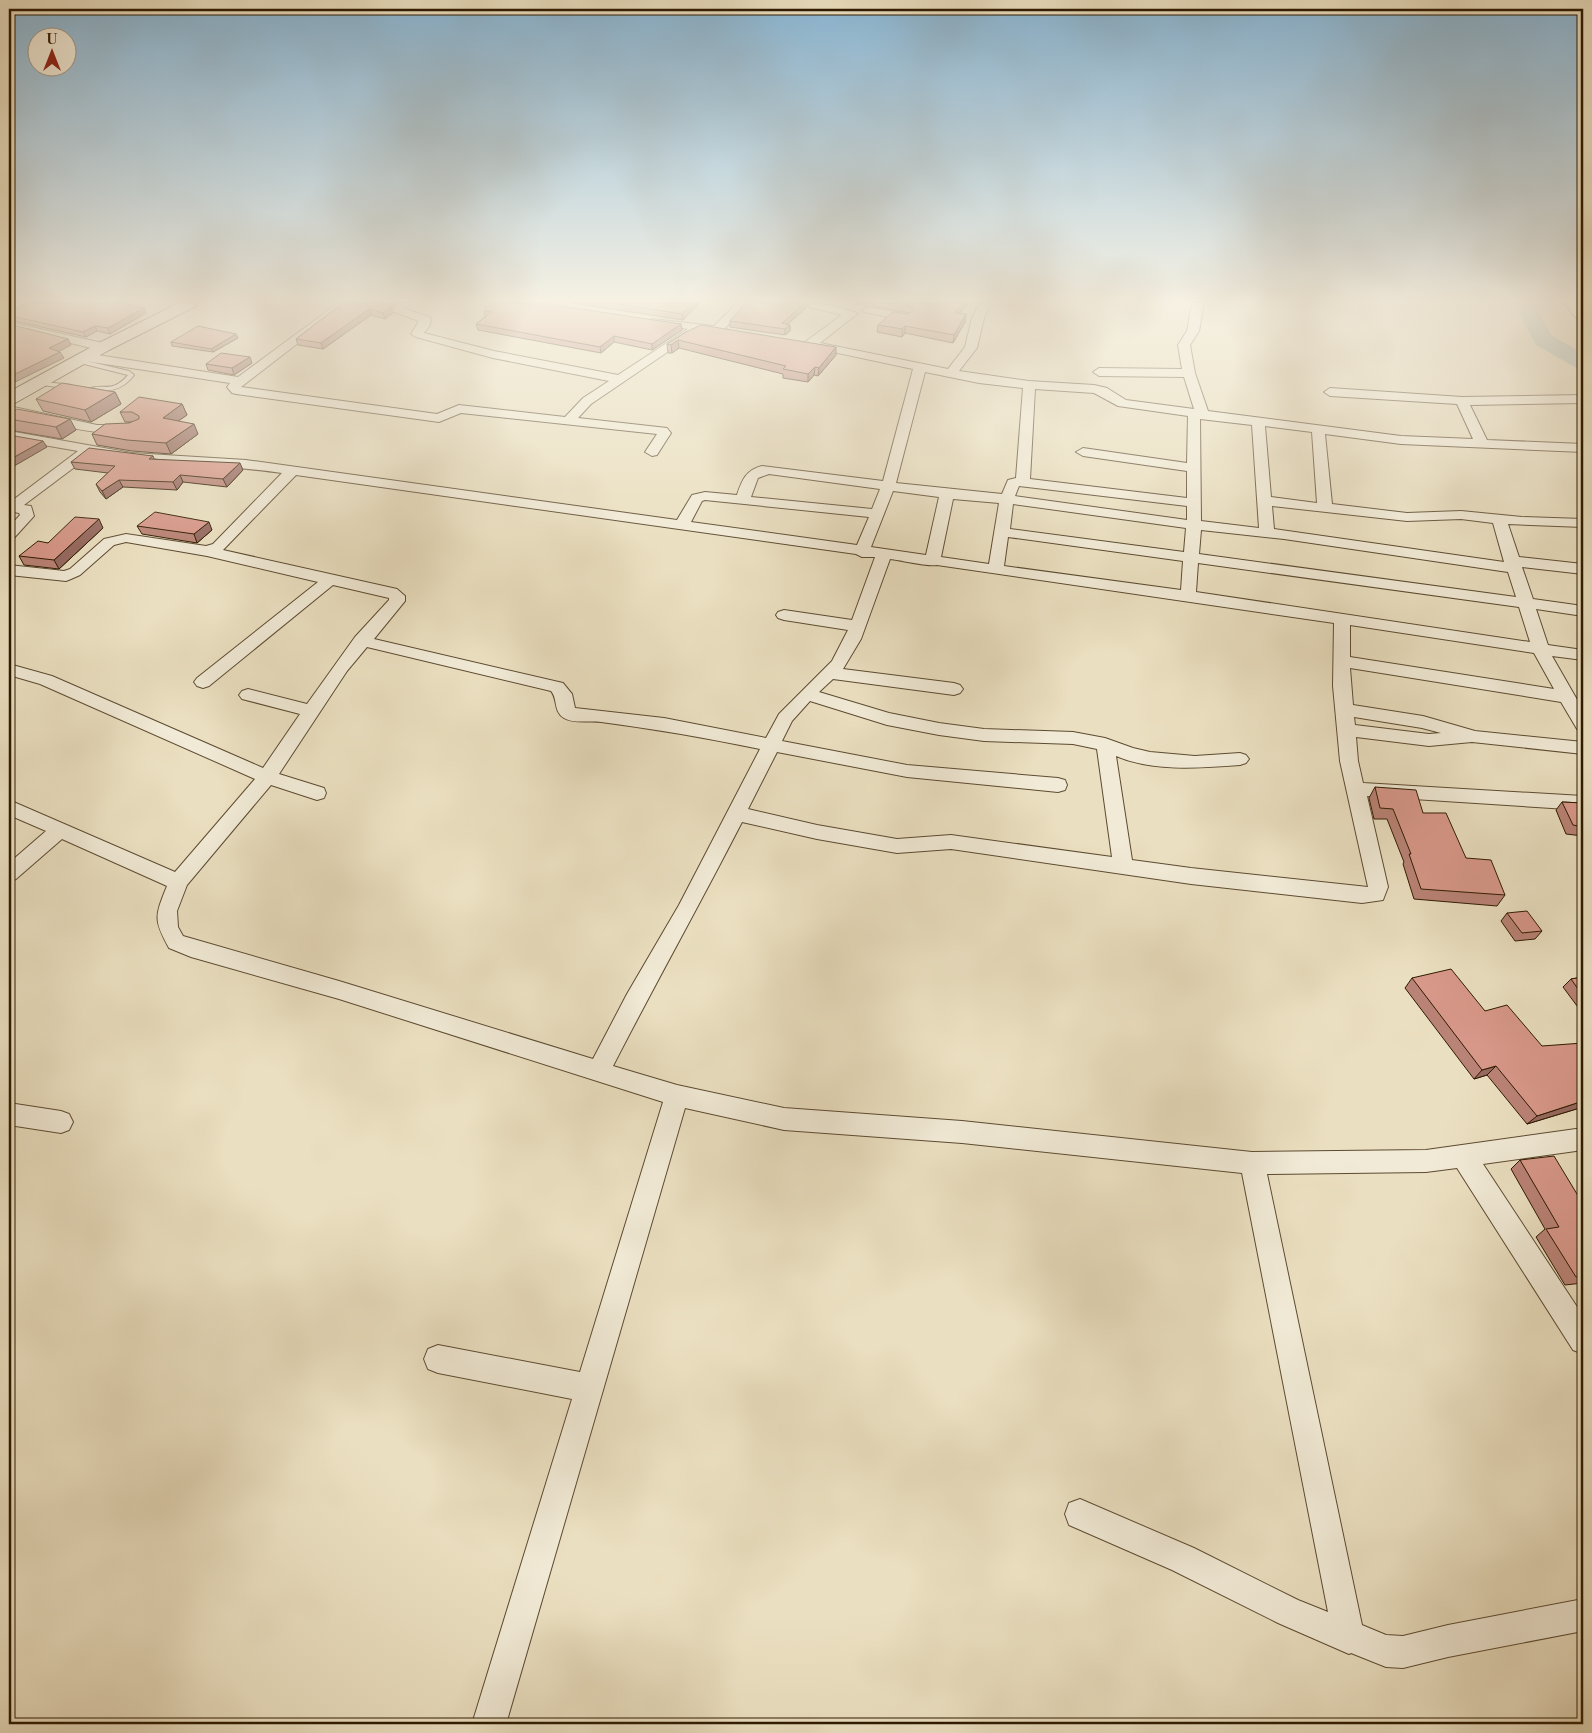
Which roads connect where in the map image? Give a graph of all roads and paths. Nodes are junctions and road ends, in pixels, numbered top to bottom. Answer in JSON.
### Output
{"nodes":[{"id":1,"x":35,"y":384,"type":"edge"},
{"id":2,"x":46,"y":384,"type":"edge"},
{"id":3,"x":124,"y":384,"type":"edge"},
{"id":4,"x":236,"y":384,"type":"edge"},
{"id":5,"x":612,"y":384,"type":"edge"},
{"id":6,"x":915,"y":384,"type":"edge"},
{"id":7,"x":1022,"y":384,"type":"edge"},
{"id":8,"x":1191,"y":384,"type":"edge"},
{"id":9,"x":1029,"y":385,"type":"junction"},
{"id":10,"x":76,"y":387,"type":"edge"},
{"id":11,"x":86,"y":388,"type":"edge"},
{"id":12,"x":1330,"y":392,"type":"dead end"},
{"id":13,"x":9,"y":399,"type":"edge"},
{"id":14,"x":1583,"y":400,"type":"edge"},
{"id":15,"x":1462,"y":401,"type":"junction"},
{"id":16,"x":9,"y":410,"type":"edge"},
{"id":17,"x":1198,"y":415,"type":"junction"},
{"id":18,"x":568,"y":420,"type":"junction"},
{"id":19,"x":1258,"y":422,"type":"junction"},
{"id":20,"x":136,"y":428,"type":"edge"},
{"id":21,"x":1318,"y":429,"type":"junction"},
{"id":22,"x":9,"y":435,"type":"edge"},
{"id":23,"x":1482,"y":444,"type":"junction"},
{"id":24,"x":1583,"y":448,"type":"edge"},
{"id":25,"x":90,"y":449,"type":"junction"},
{"id":26,"x":652,"y":452,"type":"dead end"},
{"id":27,"x":1083,"y":452,"type":"dead end"},
{"id":28,"x":1194,"y":468,"type":"junction"},
{"id":29,"x":292,"y":471,"type":"junction"},
{"id":30,"x":1024,"y":482,"type":"junction"},
{"id":31,"x":888,"y":486,"type":"junction"},
{"id":32,"x":947,"y":494,"type":"junction"},
{"id":33,"x":743,"y":500,"type":"junction"},
{"id":34,"x":1007,"y":500,"type":"junction"},
{"id":35,"x":1265,"y":501,"type":"junction"},
{"id":36,"x":1194,"y":503,"type":"junction"},
{"id":37,"x":10,"y":507,"type":"edge"},
{"id":38,"x":1325,"y":508,"type":"junction"},
{"id":39,"x":878,"y":514,"type":"junction"},
{"id":40,"x":1522,"y":521,"type":"junction"},
{"id":41,"x":1583,"y":523,"type":"edge"},
{"id":42,"x":1500,"y":524,"type":"junction"},
{"id":43,"x":1194,"y":525,"type":"junction"},
{"id":44,"x":681,"y":526,"type":"junction"},
{"id":45,"x":1001,"y":532,"type":"junction"},
{"id":46,"x":1268,"y":533,"type":"junction"},
{"id":47,"x":1583,"y":533,"type":"edge"},
{"id":48,"x":9,"y":535,"type":"edge"},
{"id":49,"x":207,"y":551,"type":"junction"},
{"id":50,"x":862,"y":552,"type":"junction"},
{"id":51,"x":884,"y":554,"type":"junction"},
{"id":52,"x":1191,"y":558,"type":"junction"},
{"id":53,"x":932,"y":562,"type":"junction"},
{"id":54,"x":1512,"y":564,"type":"junction"},
{"id":55,"x":1583,"y":569,"type":"edge"},
{"id":56,"x":9,"y":570,"type":"edge"},
{"id":57,"x":996,"y":570,"type":"junction"},
{"id":58,"x":330,"y":580,"type":"junction"},
{"id":59,"x":1188,"y":596,"type":"junction"},
{"id":60,"x":1526,"y":604,"type":"junction"},
{"id":61,"x":1583,"y":611,"type":"edge"},
{"id":62,"x":784,"y":615,"type":"dead end"},
{"id":63,"x":1342,"y":619,"type":"junction"},
{"id":64,"x":858,"y":626,"type":"junction"},
{"id":65,"x":362,"y":641,"type":"junction"},
{"id":66,"x":1541,"y":650,"type":"junction"},
{"id":67,"x":1583,"y":655,"type":"edge"},
{"id":68,"x":1342,"y":661,"type":"junction"},
{"id":69,"x":9,"y":669,"type":"edge"},
{"id":70,"x":828,"y":673,"type":"junction"},
{"id":71,"x":204,"y":682,"type":"dead end"},
{"id":72,"x":954,"y":689,"type":"dead end"},
{"id":73,"x":807,"y":694,"type":"junction"},
{"id":74,"x":248,"y":695,"type":"dead end"},
{"id":75,"x":1567,"y":697,"type":"junction"},
{"id":76,"x":1344,"y":710,"type":"junction"},
{"id":77,"x":312,"y":711,"type":"junction"},
{"id":78,"x":1583,"y":725,"type":"edge"},
{"id":79,"x":1346,"y":730,"type":"junction"},
{"id":80,"x":1475,"y":737,"type":"junction"},
{"id":81,"x":1104,"y":744,"type":"junction"},
{"id":82,"x":771,"y":745,"type":"junction"},
{"id":83,"x":1583,"y":748,"type":"edge"},
{"id":84,"x":1240,"y":759,"type":"dead end"},
{"id":85,"x":267,"y":777,"type":"junction"},
{"id":86,"x":1058,"y":785,"type":"dead end"},
{"id":87,"x":1355,"y":789,"type":"junction"},
{"id":88,"x":317,"y":792,"type":"dead end"},
{"id":89,"x":1583,"y":803,"type":"edge"},
{"id":90,"x":9,"y":807,"type":"edge"},
{"id":91,"x":737,"y":814,"type":"junction"},
{"id":92,"x":60,"y":830,"type":"junction"},
{"id":93,"x":1123,"y":866,"type":"junction"},
{"id":94,"x":9,"y":874,"type":"edge"},
{"id":95,"x":178,"y":882,"type":"junction"},
{"id":96,"x":598,"y":1072,"type":"junction"},
{"id":97,"x":678,"y":1096,"type":"junction"},
{"id":98,"x":9,"y":1114,"type":"edge"},
{"id":99,"x":62,"y":1122,"type":"dead end"},
{"id":100,"x":1583,"y":1139,"type":"edge"},
{"id":101,"x":1463,"y":1156,"type":"junction"},
{"id":102,"x":1252,"y":1163,"type":"junction"},
{"id":103,"x":1583,"y":1340,"type":"edge"},
{"id":104,"x":438,"y":1359,"type":"dead end"},
{"id":105,"x":590,"y":1388,"type":"junction"},
{"id":106,"x":1080,"y":1514,"type":"dead end"},
{"id":107,"x":1583,"y":1615,"type":"edge"},
{"id":108,"x":1349,"y":1638,"type":"junction"},
{"id":109,"x":489,"y":1724,"type":"edge"}],
"edges":[{"from":1,"to":13,"type":"main road"},
{"from":2,"to":10,"type":"lane"},
{"from":3,"to":11,"type":"lane"},
{"from":4,"to":18,"type":"street"},
{"from":5,"to":18,"type":"street"},
{"from":6,"to":31,"type":"street"},
{"from":7,"to":9,"type":"street"},
{"from":8,"to":17,"type":"street"},
{"from":9,"to":17,"type":"street"},
{"from":9,"to":30,"type":"street"},
{"from":12,"to":15,"type":"street"},
{"from":14,"to":15,"type":"street"},
{"from":15,"to":23,"type":"street"},
{"from":16,"to":20,"type":"street"},
{"from":17,"to":19,"type":"street"},
{"from":17,"to":28,"type":"street"},
{"from":18,"to":26,"type":"street"},
{"from":19,"to":21,"type":"street"},
{"from":19,"to":35,"type":"street"},
{"from":21,"to":23,"type":"street"},
{"from":21,"to":38,"type":"street"},
{"from":22,"to":25,"type":"street"},
{"from":23,"to":24,"type":"street"},
{"from":25,"to":29,"type":"street"},
{"from":25,"to":37,"type":"street"},
{"from":27,"to":28,"type":"street"},
{"from":28,"to":36,"type":"street"},
{"from":29,"to":44,"type":"street"},
{"from":29,"to":49,"type":"street"},
{"from":30,"to":34,"type":"street"},
{"from":30,"to":36,"type":"street"},
{"from":31,"to":32,"type":"street"},
{"from":31,"to":33,"type":"street"},
{"from":31,"to":39,"type":"street"},
{"from":32,"to":34,"type":"street"},
{"from":32,"to":53,"type":"street"},
{"from":33,"to":39,"type":"street"},
{"from":33,"to":44,"type":"street"},
{"from":34,"to":43,"type":"street"},
{"from":34,"to":45,"type":"street"},
{"from":35,"to":38,"type":"street"},
{"from":35,"to":46,"type":"street"},
{"from":36,"to":43,"type":"street"},
{"from":37,"to":48,"type":"street"},
{"from":38,"to":42,"type":"street"},
{"from":39,"to":50,"type":"street"},
{"from":40,"to":41,"type":"street"},
{"from":40,"to":42,"type":"street"},
{"from":40,"to":47,"type":"street"},
{"from":42,"to":54,"type":"street"},
{"from":43,"to":46,"type":"street"},
{"from":43,"to":52,"type":"street"},
{"from":44,"to":50,"type":"street"},
{"from":45,"to":52,"type":"street"},
{"from":45,"to":57,"type":"street"},
{"from":46,"to":54,"type":"street"},
{"from":49,"to":56,"type":"street"},
{"from":49,"to":58,"type":"street"},
{"from":50,"to":51,"type":"street"},
{"from":51,"to":53,"type":"street"},
{"from":51,"to":64,"type":"street"},
{"from":52,"to":59,"type":"street"},
{"from":52,"to":60,"type":"street"},
{"from":53,"to":57,"type":"street"},
{"from":54,"to":55,"type":"street"},
{"from":54,"to":60,"type":"street"},
{"from":57,"to":59,"type":"street"},
{"from":58,"to":65,"type":"street"},
{"from":58,"to":71,"type":"street"},
{"from":59,"to":63,"type":"street"},
{"from":60,"to":61,"type":"street"},
{"from":60,"to":66,"type":"street"},
{"from":62,"to":64,"type":"street"},
{"from":63,"to":66,"type":"street"},
{"from":63,"to":68,"type":"street"},
{"from":64,"to":70,"type":"street"},
{"from":65,"to":77,"type":"street"},
{"from":65,"to":82,"type":"street"},
{"from":66,"to":67,"type":"street"},
{"from":66,"to":75,"type":"street"},
{"from":68,"to":75,"type":"street"},
{"from":68,"to":76,"type":"street"},
{"from":69,"to":85,"type":"street"},
{"from":70,"to":72,"type":"street"},
{"from":70,"to":73,"type":"street"},
{"from":73,"to":81,"type":"street"},
{"from":73,"to":82,"type":"street"},
{"from":74,"to":77,"type":"street"},
{"from":75,"to":78,"type":"street"},
{"from":76,"to":79,"type":"street"},
{"from":76,"to":80,"type":"street"},
{"from":77,"to":85,"type":"street"},
{"from":79,"to":80,"type":"street"},
{"from":79,"to":87,"type":"street"},
{"from":80,"to":83,"type":"street"},
{"from":81,"to":84,"type":"street"},
{"from":81,"to":93,"type":"street"},
{"from":82,"to":86,"type":"street"},
{"from":82,"to":91,"type":"street"},
{"from":85,"to":88,"type":"street"},
{"from":85,"to":95,"type":"street"},
{"from":87,"to":89,"type":"street"},
{"from":87,"to":93,"type":"street"},
{"from":90,"to":92,"type":"street"},
{"from":91,"to":93,"type":"street"},
{"from":91,"to":96,"type":"street"},
{"from":92,"to":94,"type":"street"},
{"from":92,"to":95,"type":"street"},
{"from":95,"to":96,"type":"street"},
{"from":96,"to":97,"type":"street"},
{"from":97,"to":102,"type":"street"},
{"from":97,"to":105,"type":"street"},
{"from":98,"to":99,"type":"street"},
{"from":100,"to":101,"type":"street"},
{"from":101,"to":102,"type":"street"},
{"from":101,"to":103,"type":"street"},
{"from":102,"to":108,"type":"street"},
{"from":104,"to":105,"type":"street"},
{"from":105,"to":109,"type":"street"},
{"from":106,"to":108,"type":"street"},
{"from":107,"to":108,"type":"street"}]}
